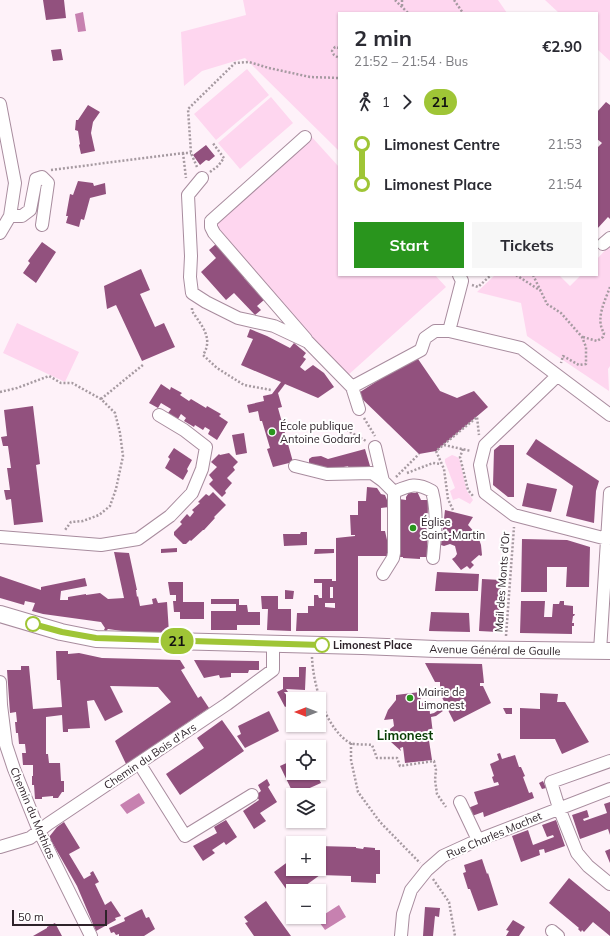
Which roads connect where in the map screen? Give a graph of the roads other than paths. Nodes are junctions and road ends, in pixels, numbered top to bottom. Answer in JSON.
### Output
{"nodes":[{"id":1,"x":0,"y":104,"type":"edge"},
{"id":2,"x":305,"y":137,"type":"dead end"},
{"id":3,"x":4,"y":139,"type":"edge"},
{"id":4,"x":202,"y":178,"type":"road end"},
{"id":5,"x":10,"y":216,"type":"junction"},
{"id":6,"x":42,"y":225,"type":"dead end"},
{"id":7,"x":0,"y":233,"type":"edge"},
{"id":8,"x":460,"y":278,"type":"edge"},
{"id":9,"x":449,"y":331,"type":"junction"},
{"id":10,"x":308,"y":342,"type":"junction"},
{"id":11,"x":557,"y":376,"type":"junction"},
{"id":12,"x":352,"y":387,"type":"junction"},
{"id":13,"x":359,"y":409,"type":"road end"},
{"id":14,"x":159,"y":415,"type":"dead end"},
{"id":15,"x":610,"y":415,"type":"edge"},
{"id":16,"x":375,"y":447,"type":"road end"},
{"id":17,"x":295,"y":466,"type":"dead end"},
{"id":18,"x":389,"y":480,"type":"junction"},
{"id":19,"x":394,"y":492,"type":"junction"},
{"id":20,"x":610,"y":493,"type":"edge"},
{"id":21,"x":0,"y":537,"type":"edge"},
{"id":22,"x":607,"y":539,"type":"junction"},
{"id":23,"x":433,"y":558,"type":"dead end"},
{"id":24,"x":383,"y":574,"type":"dead end"},
{"id":25,"x":0,"y":614,"type":"edge"},
{"id":26,"x":273,"y":644,"type":"junction"},
{"id":27,"x":605,"y":651,"type":"edge"},
{"id":28,"x":0,"y":682,"type":"edge"},
{"id":29,"x":1,"y":705,"type":"edge"},
{"id":30,"x":610,"y":762,"type":"edge"},
{"id":31,"x":139,"y":763,"type":"junction"},
{"id":32,"x":610,"y":789,"type":"edge"},
{"id":33,"x":252,"y":795,"type":"dead end"},
{"id":34,"x":460,"y":802,"type":"dead end"},
{"id":35,"x":559,"y":808,"type":"junction"},
{"id":36,"x":39,"y":831,"type":"junction"},
{"id":37,"x":478,"y":840,"type":"junction"},
{"id":38,"x":0,"y":847,"type":"edge"},
{"id":39,"x":610,"y":884,"type":"edge"},
{"id":40,"x":91,"y":936,"type":"edge"},
{"id":41,"x":401,"y":936,"type":"edge"}],
"edges":[{"from":1,"to":3,"type":"street"},
{"from":2,"to":10,"type":"street"},
{"from":3,"to":5,"type":"street"},
{"from":4,"to":10,"type":"street"},
{"from":5,"to":6,"type":"street"},
{"from":5,"to":7,"type":"street"},
{"from":8,"to":9,"type":"street"},
{"from":9,"to":11,"type":"street"},
{"from":9,"to":12,"type":"street"},
{"from":10,"to":12,"type":"street"},
{"from":11,"to":15,"type":"street"},
{"from":11,"to":22,"type":"street"},
{"from":12,"to":13,"type":"street"},
{"from":14,"to":21,"type":"street"},
{"from":16,"to":18,"type":"street"},
{"from":17,"to":18,"type":"street"},
{"from":18,"to":19,"type":"street"},
{"from":19,"to":23,"type":"street"},
{"from":19,"to":24,"type":"street"},
{"from":20,"to":22,"type":"street"},
{"from":22,"to":27,"type":"street"},
{"from":25,"to":26,"type":"main road","name":"Avenue Général de Gaulle"},
{"from":26,"to":27,"type":"main road","name":"Avenue Général de Gaulle"},
{"from":26,"to":31,"type":"street","name":"Chemin du Bois d'Ars"},
{"from":28,"to":29,"type":"street","name":"Chemin du Mathias"},
{"from":29,"to":36,"type":"street","name":"Chemin du Mathias"},
{"from":30,"to":35,"type":"street"},
{"from":31,"to":33,"type":"street"},
{"from":31,"to":36,"type":"street","name":"Chemin du Bois d'Ars"},
{"from":32,"to":35,"type":"street","name":"Rue Charles Machet"},
{"from":34,"to":37,"type":"street"},
{"from":35,"to":37,"type":"street","name":"Rue Charles Machet"},
{"from":35,"to":39,"type":"street"},
{"from":36,"to":38,"type":"street","name":"Chemin du Bois d'Ars"},
{"from":36,"to":40,"type":"street","name":"Chemin du Mathias"},
{"from":37,"to":41,"type":"street","name":"Rue Charles Machet"}]}
